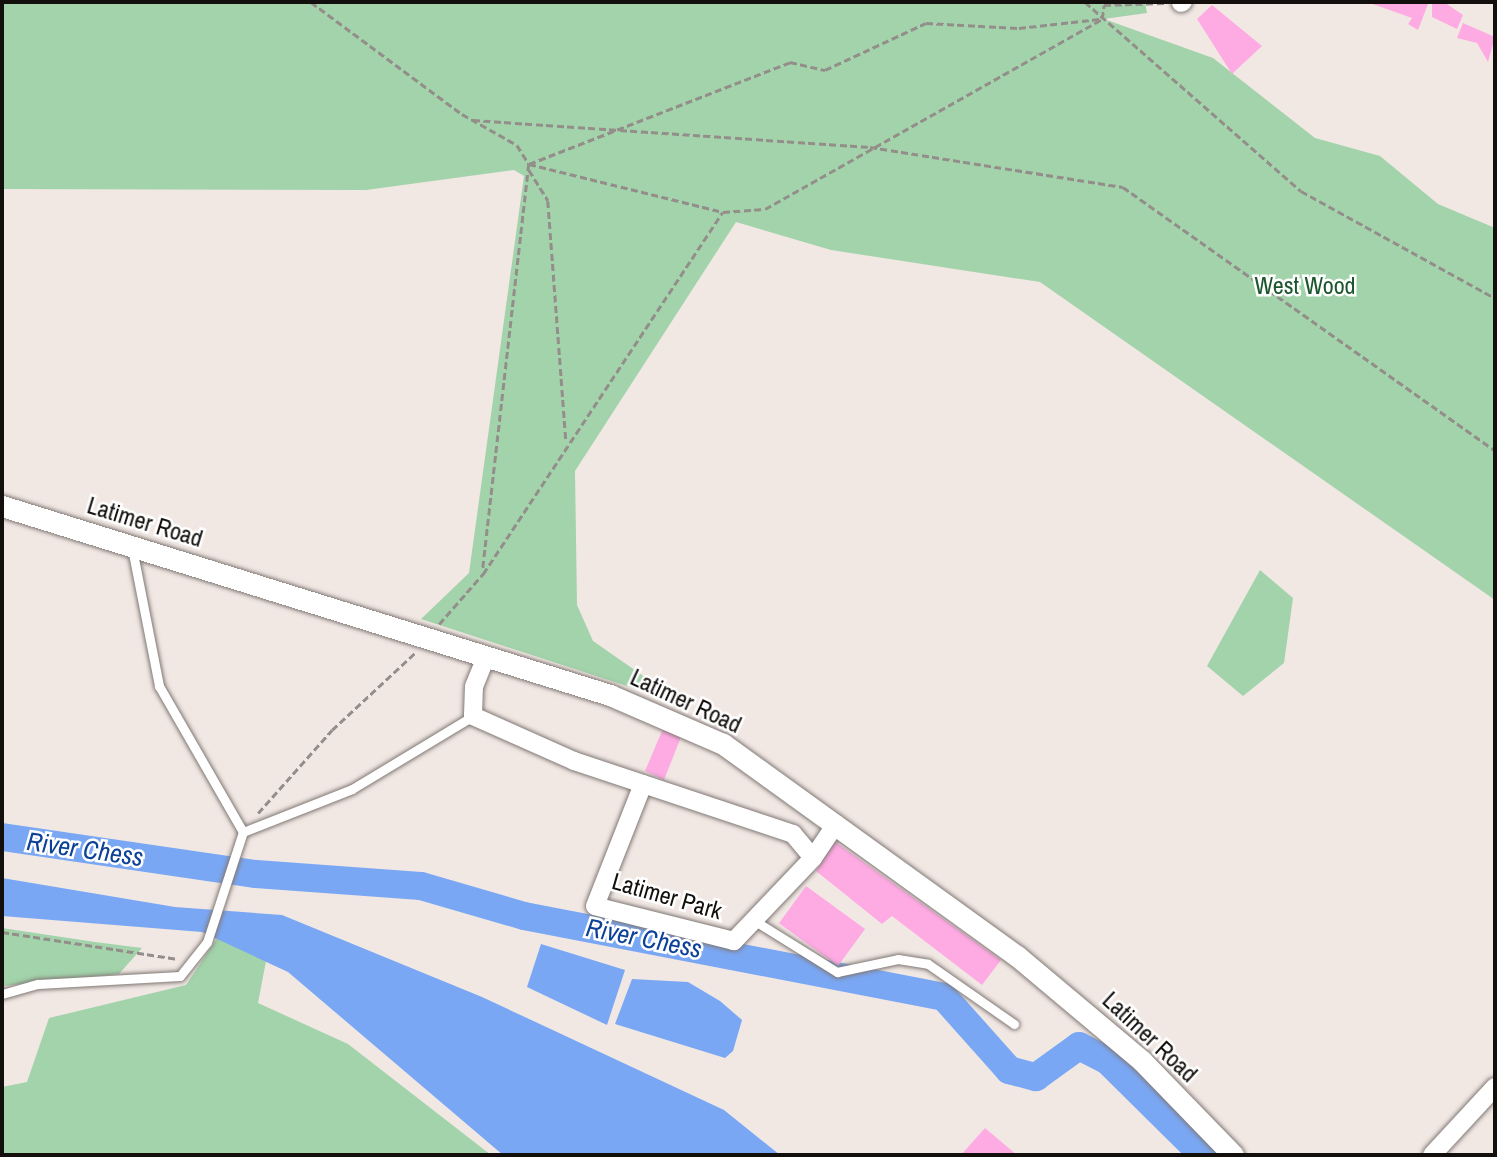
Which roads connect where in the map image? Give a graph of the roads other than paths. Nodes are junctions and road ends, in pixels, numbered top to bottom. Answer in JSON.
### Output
{"nodes":[{"id":1,"x":2,"y":506,"type":"edge"},
{"id":2,"x":131,"y":545,"type":"junction"},
{"id":3,"x":486,"y":657,"type":"junction"},
{"id":4,"x":473,"y":716,"type":"junction"},
{"id":5,"x":643,"y":784,"type":"junction"},
{"id":6,"x":836,"y":824,"type":"junction"},
{"id":7,"x":243,"y":832,"type":"junction"},
{"id":8,"x":813,"y":858,"type":"junction"},
{"id":9,"x":755,"y":921,"type":"junction"},
{"id":10,"x":2,"y":994,"type":"edge"},
{"id":11,"x":1014,"y":1024,"type":"dead end"},
{"id":12,"x":1495,"y":1087,"type":"edge"},
{"id":13,"x":1233,"y":1155,"type":"edge"},
{"id":14,"x":1432,"y":1155,"type":"edge"}],
"edges":[{"from":1,"to":2,"type":"street","name":"Latimer Road"},
{"from":2,"to":3,"type":"street","name":"Latimer Road"},
{"from":2,"to":7,"type":"lane"},
{"from":3,"to":4,"type":"street"},
{"from":3,"to":6,"type":"street","name":"Latimer Road"},
{"from":4,"to":5,"type":"street"},
{"from":4,"to":7,"type":"lane"},
{"from":5,"to":8,"type":"street"},
{"from":5,"to":9,"type":"street","name":"Latimer Park"},
{"from":6,"to":8,"type":"street","name":"Latimer Park"},
{"from":6,"to":13,"type":"street","name":"Latimer Road"},
{"from":7,"to":10,"type":"lane"},
{"from":8,"to":9,"type":"street","name":"Latimer Park"},
{"from":9,"to":11,"type":"lane"},
{"from":12,"to":14,"type":"street"}]}
